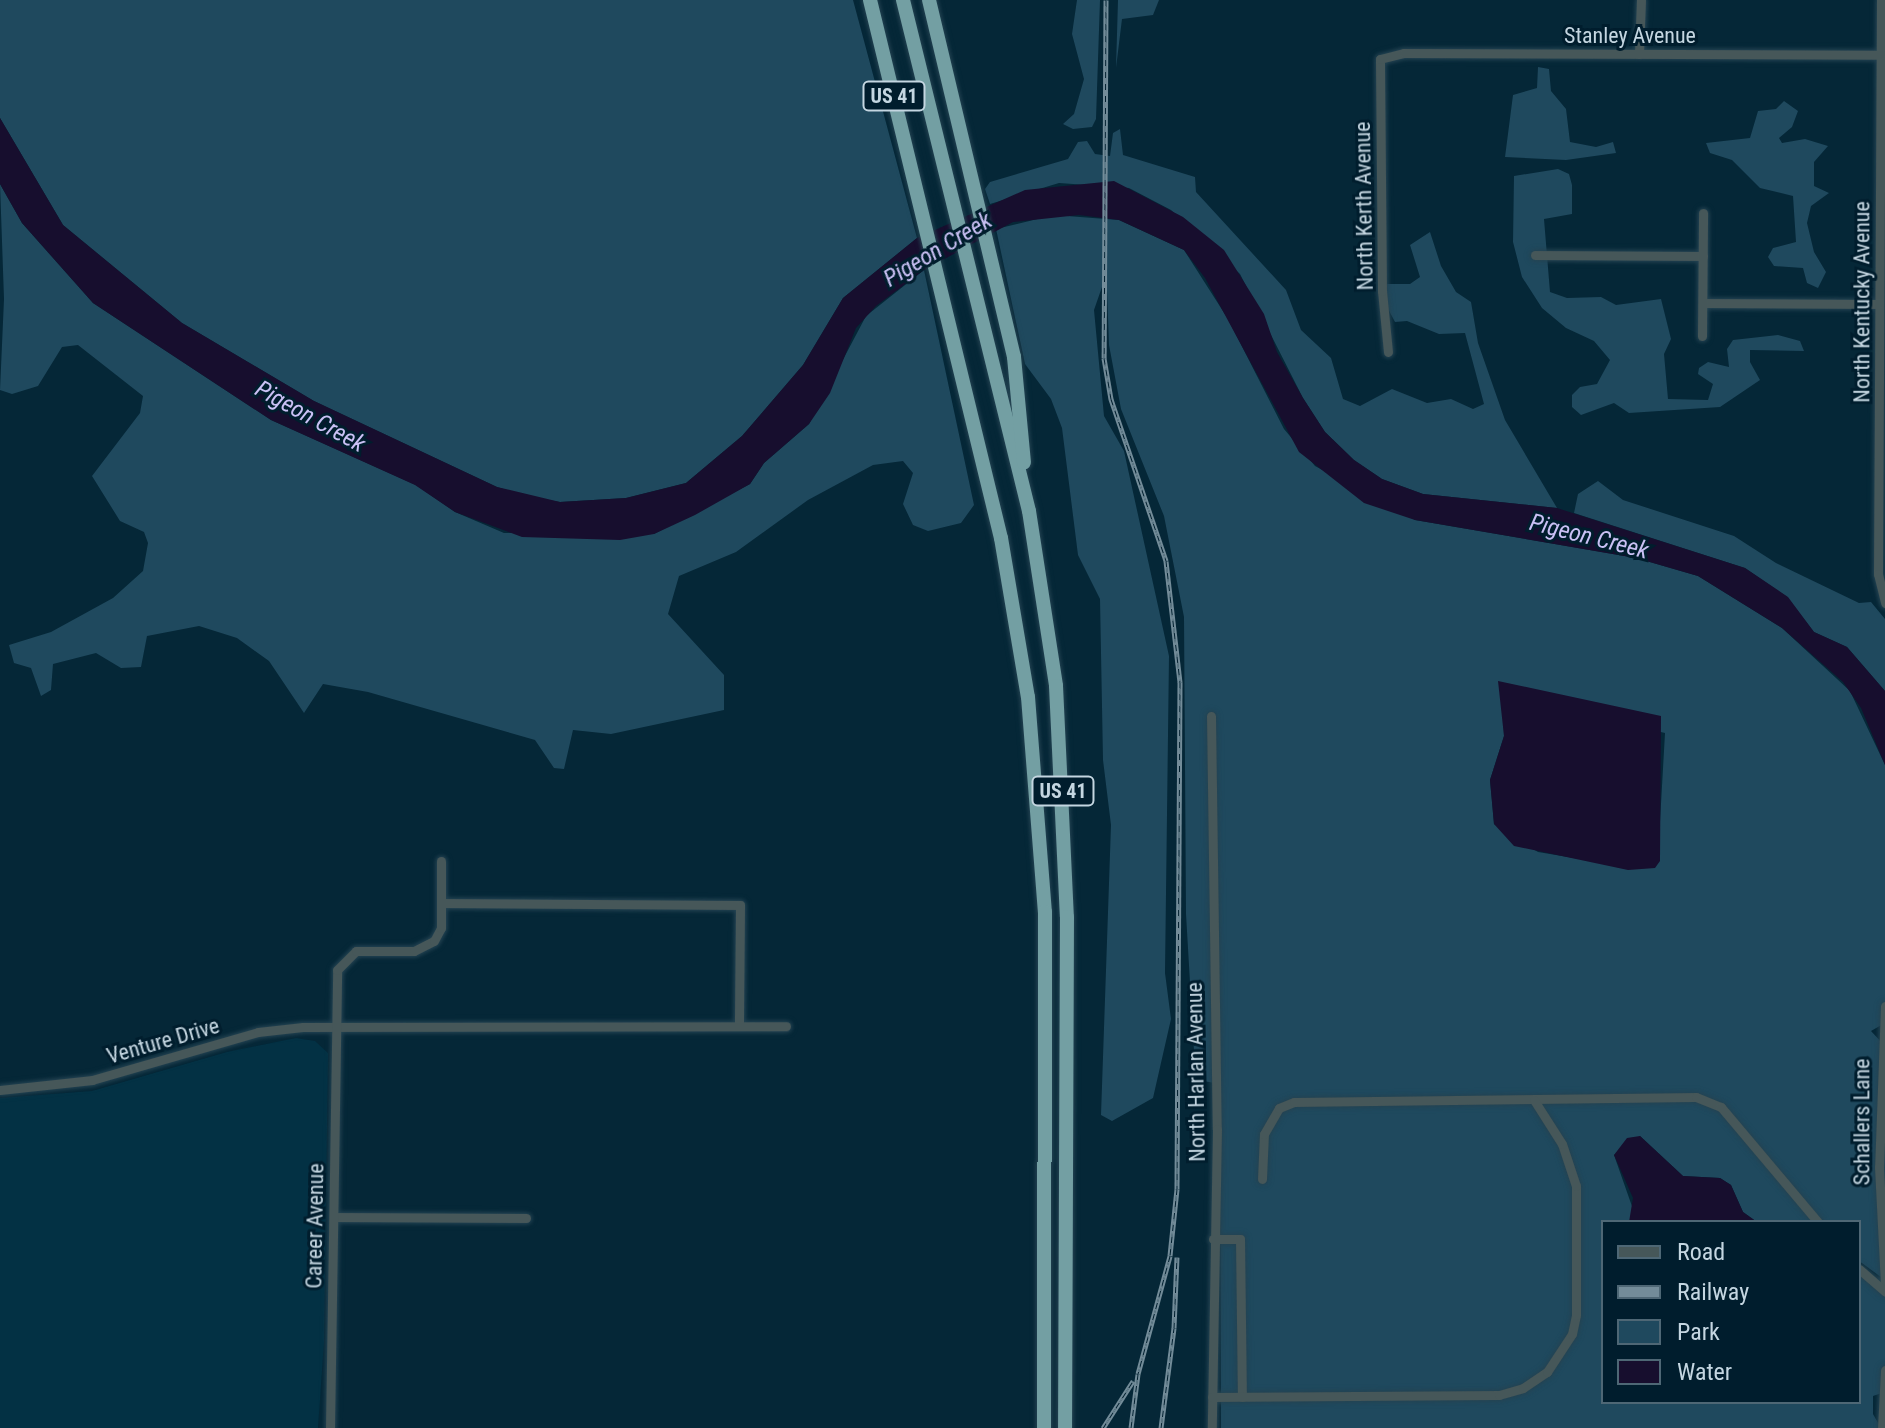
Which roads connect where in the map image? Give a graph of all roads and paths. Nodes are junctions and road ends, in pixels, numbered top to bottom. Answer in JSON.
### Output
{"nodes":[{"id":1,"x":870,"y":0,"type":"edge"},
{"id":2,"x":903,"y":0,"type":"edge"},
{"id":3,"x":929,"y":0,"type":"edge"},
{"id":4,"x":1641,"y":0,"type":"edge"},
{"id":5,"x":1881,"y":0,"type":"edge"},
{"id":6,"x":1639,"y":54,"type":"junction"},
{"id":7,"x":1881,"y":55,"type":"junction"},
{"id":8,"x":1380,"y":59,"type":"joint"},
{"id":9,"x":1883,"y":142,"type":"edge"},
{"id":10,"x":1703,"y":213,"type":"dead end"},
{"id":11,"x":1535,"y":255,"type":"dead end"},
{"id":12,"x":1703,"y":256,"type":"junction"},
{"id":13,"x":1882,"y":264,"type":"edge"},
{"id":14,"x":1703,"y":303,"type":"junction"},
{"id":15,"x":1879,"y":304,"type":"junction"},
{"id":16,"x":1702,"y":336,"type":"dead end"},
{"id":17,"x":1388,"y":352,"type":"dead end"},
{"id":18,"x":1882,"y":497,"type":"edge"},
{"id":19,"x":1029,"y":511,"type":"junction"},
{"id":20,"x":1885,"y":603,"type":"edge"},
{"id":21,"x":1211,"y":716,"type":"dead end"},
{"id":22,"x":441,"y":861,"type":"dead end"},
{"id":23,"x":441,"y":903,"type":"junction"},
{"id":24,"x":1885,"y":1006,"type":"edge"},
{"id":25,"x":336,"y":1025,"type":"junction"},
{"id":26,"x":739,"y":1026,"type":"junction"},
{"id":27,"x":786,"y":1026,"type":"dead end"},
{"id":28,"x":0,"y":1090,"type":"edge"},
{"id":29,"x":1534,"y":1100,"type":"junction"},
{"id":30,"x":1262,"y":1179,"type":"dead end"},
{"id":31,"x":334,"y":1217,"type":"junction"},
{"id":32,"x":526,"y":1218,"type":"dead end"},
{"id":33,"x":1816,"y":1220,"type":"edge"},
{"id":34,"x":1213,"y":1239,"type":"junction"},
{"id":35,"x":1861,"y":1271,"type":"edge"},
{"id":36,"x":1885,"y":1289,"type":"edge"},
{"id":37,"x":1885,"y":1370,"type":"edge"},
{"id":38,"x":1212,"y":1397,"type":"junction"},
{"id":39,"x":1242,"y":1397,"type":"junction"},
{"id":40,"x":330,"y":1428,"type":"edge"},
{"id":41,"x":1044,"y":1428,"type":"edge"},
{"id":42,"x":1065,"y":1428,"type":"edge"},
{"id":43,"x":1212,"y":1428,"type":"edge"},
{"id":44,"x":1882,"y":1428,"type":"edge"}],
"edges":[{"from":1,"to":41,"type":"highway","number":"US 41"},
{"from":2,"to":19,"type":"highway","number":"US 41"},
{"from":3,"to":19,"type":"highway"},
{"from":4,"to":6,"type":"street"},
{"from":5,"to":7,"type":"street","name":"North Kentucky Avenue"},
{"from":6,"to":7,"type":"street","name":"Stanley Avenue"},
{"from":6,"to":8,"type":"street","name":"Stanley Avenue"},
{"from":7,"to":9,"type":"street","name":"North Kentucky Avenue"},
{"from":8,"to":17,"type":"street","name":"North Kerth Avenue"},
{"from":9,"to":13,"type":"street","name":"North Kentucky Avenue"},
{"from":10,"to":12,"type":"street"},
{"from":11,"to":12,"type":"street"},
{"from":12,"to":14,"type":"street"},
{"from":13,"to":15,"type":"street","name":"North Kentucky Avenue"},
{"from":14,"to":15,"type":"street"},
{"from":14,"to":16,"type":"street"},
{"from":15,"to":18,"type":"street","name":"North Kentucky Avenue"},
{"from":18,"to":20,"type":"street","name":"North Kentucky Avenue"},
{"from":19,"to":42,"type":"highway","number":"US 41"},
{"from":21,"to":34,"type":"street","name":"North Harlan Avenue"},
{"from":22,"to":23,"type":"street"},
{"from":23,"to":25,"type":"street","name":"Career Avenue"},
{"from":23,"to":26,"type":"street"},
{"from":24,"to":36,"type":"street","name":"Schallers Lane"},
{"from":25,"to":26,"type":"street","name":"Venture Drive"},
{"from":25,"to":28,"type":"street","name":"Venture Drive"},
{"from":25,"to":31,"type":"street","name":"Career Avenue"},
{"from":26,"to":27,"type":"street","name":"Venture Drive"},
{"from":29,"to":30,"type":"street"},
{"from":29,"to":33,"type":"street"},
{"from":29,"to":39,"type":"street"},
{"from":31,"to":32,"type":"street"},
{"from":31,"to":40,"type":"street","name":"Career Avenue"},
{"from":34,"to":38,"type":"street","name":"North Harlan Avenue"},
{"from":34,"to":39,"type":"street"},
{"from":35,"to":36,"type":"street"},
{"from":37,"to":44,"type":"street"},
{"from":38,"to":39,"type":"street"},
{"from":38,"to":43,"type":"street","name":"North Harlan Avenue"}]}
